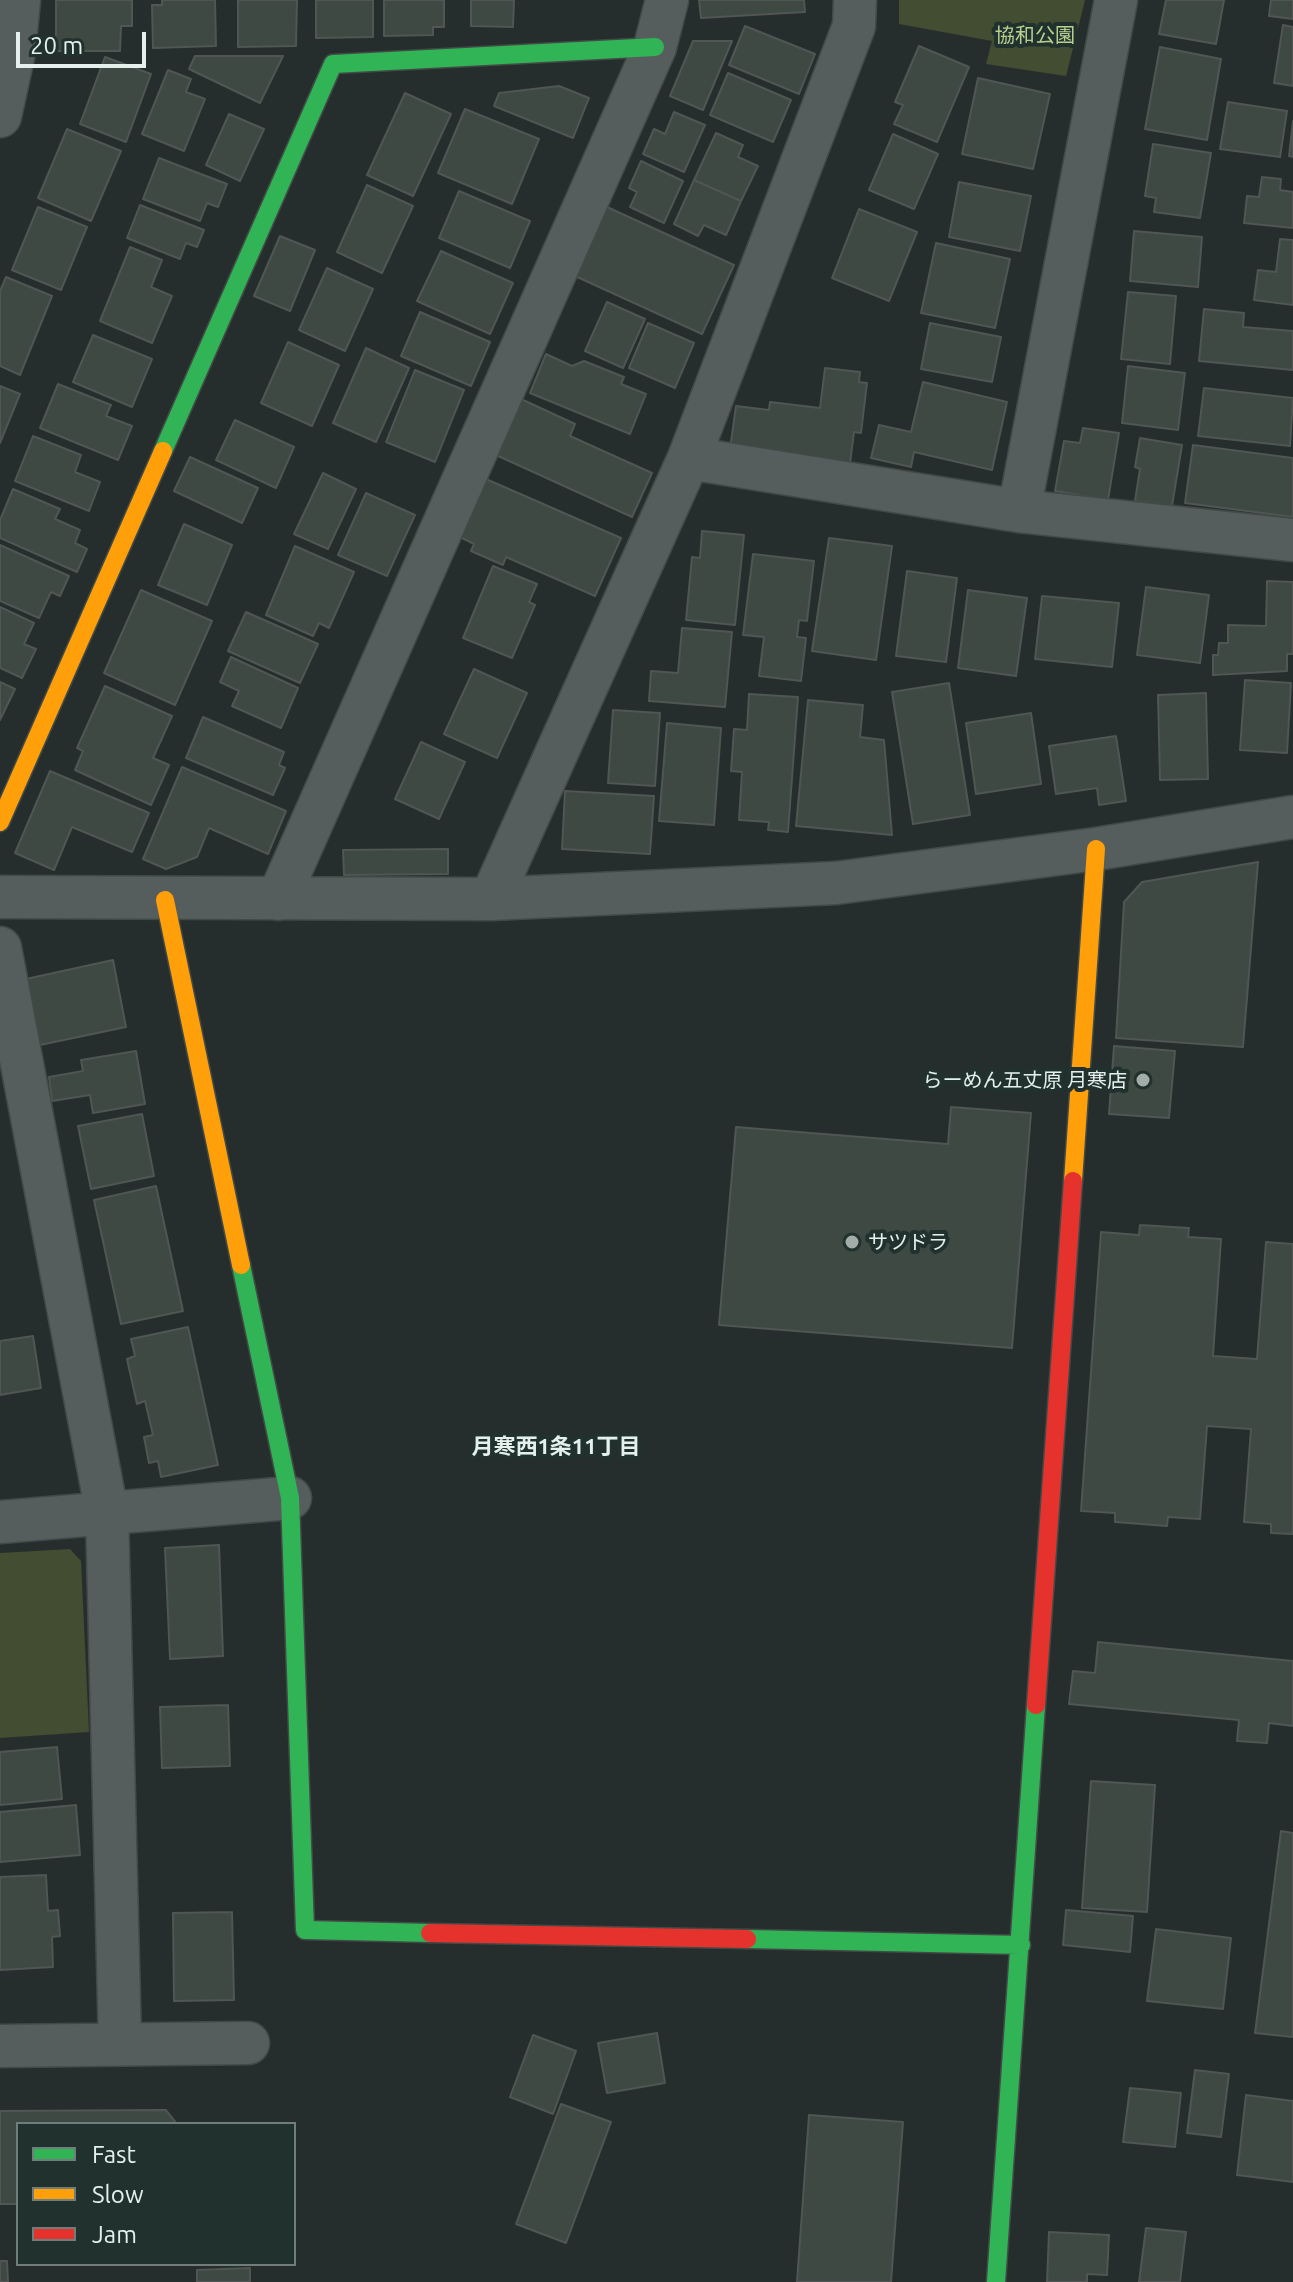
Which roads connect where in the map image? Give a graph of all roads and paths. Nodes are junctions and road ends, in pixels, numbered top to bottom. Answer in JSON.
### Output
{"nodes":[{"id":1,"x":19,"y":0,"type":"edge"},
{"id":2,"x":667,"y":0,"type":"edge"},
{"id":3,"x":855,"y":0,"type":"edge"},
{"id":4,"x":1116,"y":0,"type":"edge"},
{"id":5,"x":655,"y":47,"type":"junction"},
{"id":6,"x":0,"y":116,"type":"edge"},
{"id":7,"x":689,"y":458,"type":"junction"},
{"id":8,"x":1019,"y":511,"type":"junction"},
{"id":9,"x":1293,"y":540,"type":"edge"},
{"id":10,"x":1293,"y":817,"type":"edge"},
{"id":11,"x":0,"y":822,"type":"edge"},
{"id":12,"x":1096,"y":849,"type":"junction"},
{"id":13,"x":0,"y":897,"type":"edge"},
{"id":14,"x":278,"y":899,"type":"junction"},
{"id":15,"x":491,"y":899,"type":"junction"},
{"id":16,"x":165,"y":900,"type":"junction"},
{"id":17,"x":0,"y":948,"type":"edge"},
{"id":18,"x":290,"y":1498,"type":"junction"},
{"id":19,"x":107,"y":1513,"type":"junction"},
{"id":20,"x":0,"y":1522,"type":"edge"},
{"id":21,"x":1021,"y":1945,"type":"junction"},
{"id":22,"x":248,"y":2043,"type":"dead end"},
{"id":23,"x":120,"y":2044,"type":"junction"},
{"id":24,"x":0,"y":2046,"type":"edge"},
{"id":25,"x":996,"y":2282,"type":"edge"}],
"edges":[{"from":1,"to":6,"type":"street"},
{"from":2,"to":5,"type":"street"},
{"from":3,"to":7,"type":"street"},
{"from":4,"to":8,"type":"street"},
{"from":5,"to":11,"type":"street"},
{"from":5,"to":14,"type":"street"},
{"from":7,"to":8,"type":"street"},
{"from":7,"to":15,"type":"street"},
{"from":8,"to":9,"type":"street"},
{"from":10,"to":12,"type":"street"},
{"from":12,"to":15,"type":"street"},
{"from":12,"to":21,"type":"street"},
{"from":13,"to":16,"type":"street"},
{"from":14,"to":15,"type":"street"},
{"from":14,"to":16,"type":"street"},
{"from":16,"to":18,"type":"street"},
{"from":17,"to":19,"type":"street"},
{"from":18,"to":19,"type":"street"},
{"from":18,"to":21,"type":"street"},
{"from":19,"to":20,"type":"street"},
{"from":19,"to":23,"type":"street"},
{"from":21,"to":25,"type":"street"},
{"from":22,"to":23,"type":"street"},
{"from":23,"to":24,"type":"street"}]}
